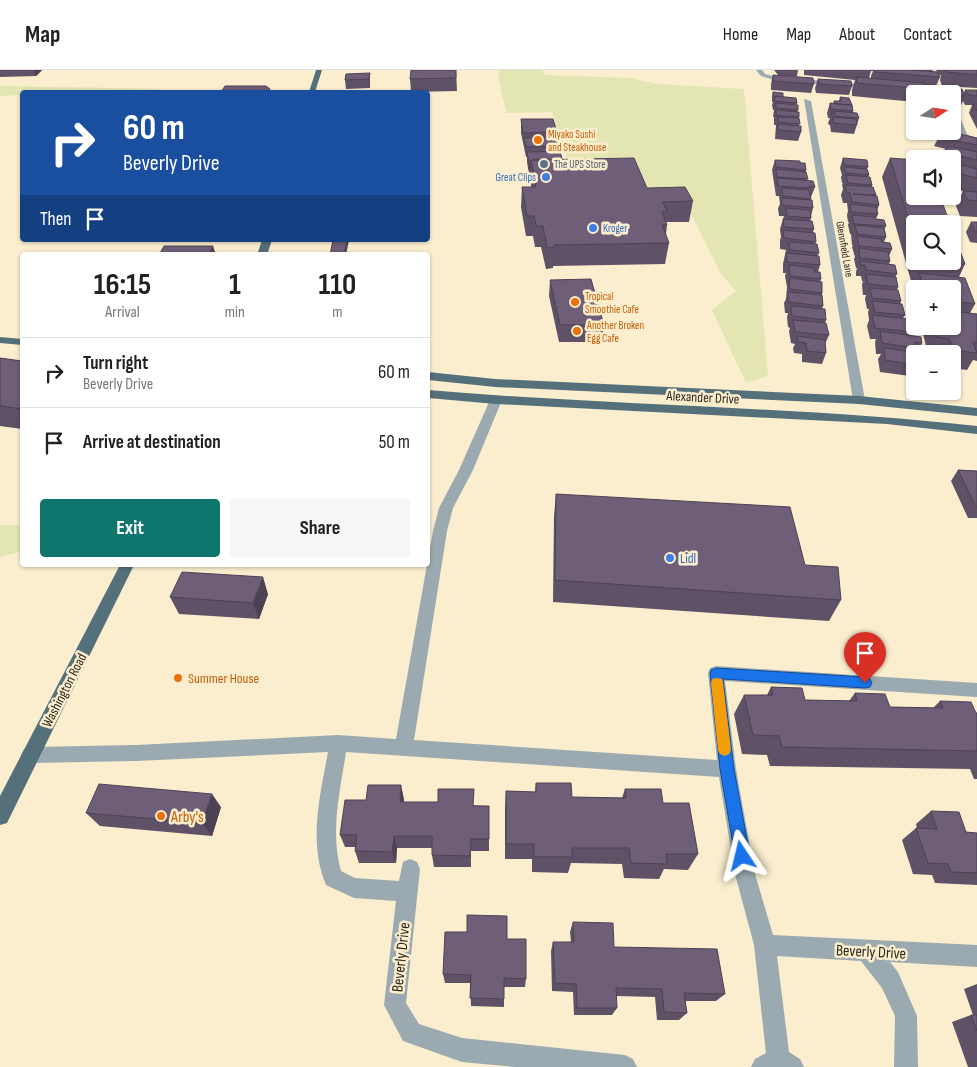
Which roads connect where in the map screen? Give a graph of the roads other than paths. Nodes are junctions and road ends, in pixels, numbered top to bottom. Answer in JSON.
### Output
{"nodes":[{"id":1,"x":319,"y":70,"type":"edge"},
{"id":2,"x":759,"y":70,"type":"edge"},
{"id":3,"x":882,"y":87,"type":"edge"},
{"id":4,"x":313,"y":90,"type":"edge"},
{"id":5,"x":807,"y":101,"type":"dead end"},
{"id":6,"x":961,"y":128,"type":"edge"},
{"id":7,"x":977,"y":142,"type":"edge"},
{"id":8,"x":961,"y":175,"type":"edge"},
{"id":9,"x":977,"y":178,"type":"edge"},
{"id":10,"x":0,"y":340,"type":"edge"},
{"id":11,"x":20,"y":342,"type":"edge"},
{"id":12,"x":430,"y":376,"type":"edge"},
{"id":13,"x":430,"y":394,"type":"edge"},
{"id":14,"x":496,"y":400,"type":"junction"},
{"id":15,"x":858,"y":400,"type":"junction"},
{"id":16,"x":977,"y":412,"type":"edge"},
{"id":17,"x":977,"y":430,"type":"edge"},
{"id":18,"x":126,"y":567,"type":"edge"},
{"id":19,"x":977,"y":690,"type":"edge"},
{"id":20,"x":338,"y":743,"type":"junction"},
{"id":21,"x":404,"y":747,"type":"junction"},
{"id":22,"x":30,"y":755,"type":"junction"},
{"id":23,"x":727,"y":769,"type":"junction"},
{"id":24,"x":0,"y":816,"type":"edge"},
{"id":25,"x":410,"y":868,"type":"dead end"},
{"id":26,"x":407,"y":892,"type":"junction"},
{"id":27,"x":765,"y":946,"type":"junction"},
{"id":28,"x":867,"y":951,"type":"junction"},
{"id":29,"x":977,"y":956,"type":"edge"},
{"id":30,"x":778,"y":1064,"type":"edge"},
{"id":31,"x":625,"y":1067,"type":"edge"},
{"id":32,"x":906,"y":1067,"type":"edge"}],
"edges":[{"from":1,"to":4,"type":"main road"},
{"from":2,"to":3,"type":"street"},
{"from":5,"to":15,"type":"street","name":"Glennfield Lane"},
{"from":6,"to":7,"type":"street"},
{"from":8,"to":9,"type":"street"},
{"from":10,"to":11,"type":"main road"},
{"from":12,"to":15,"type":"main road","name":"Alexander Drive"},
{"from":13,"to":14,"type":"main road","name":"Alexander Drive"},
{"from":14,"to":17,"type":"main road","name":"Alexander Drive"},
{"from":14,"to":21,"type":"street"},
{"from":15,"to":16,"type":"main road","name":"Alexander Drive"},
{"from":18,"to":22,"type":"main road","name":"Washington Road"},
{"from":19,"to":23,"type":"street"},
{"from":20,"to":21,"type":"street"},
{"from":20,"to":22,"type":"street"},
{"from":20,"to":26,"type":"street"},
{"from":21,"to":23,"type":"street"},
{"from":22,"to":24,"type":"main road","name":"Washington Road"},
{"from":23,"to":27,"type":"street"},
{"from":25,"to":26,"type":"street","name":"Beverly Drive"},
{"from":26,"to":31,"type":"street","name":"Beverly Drive"},
{"from":27,"to":28,"type":"street","name":"Beverly Drive"},
{"from":27,"to":30,"type":"street"},
{"from":28,"to":29,"type":"street","name":"Beverly Drive"},
{"from":28,"to":32,"type":"street"}]}
